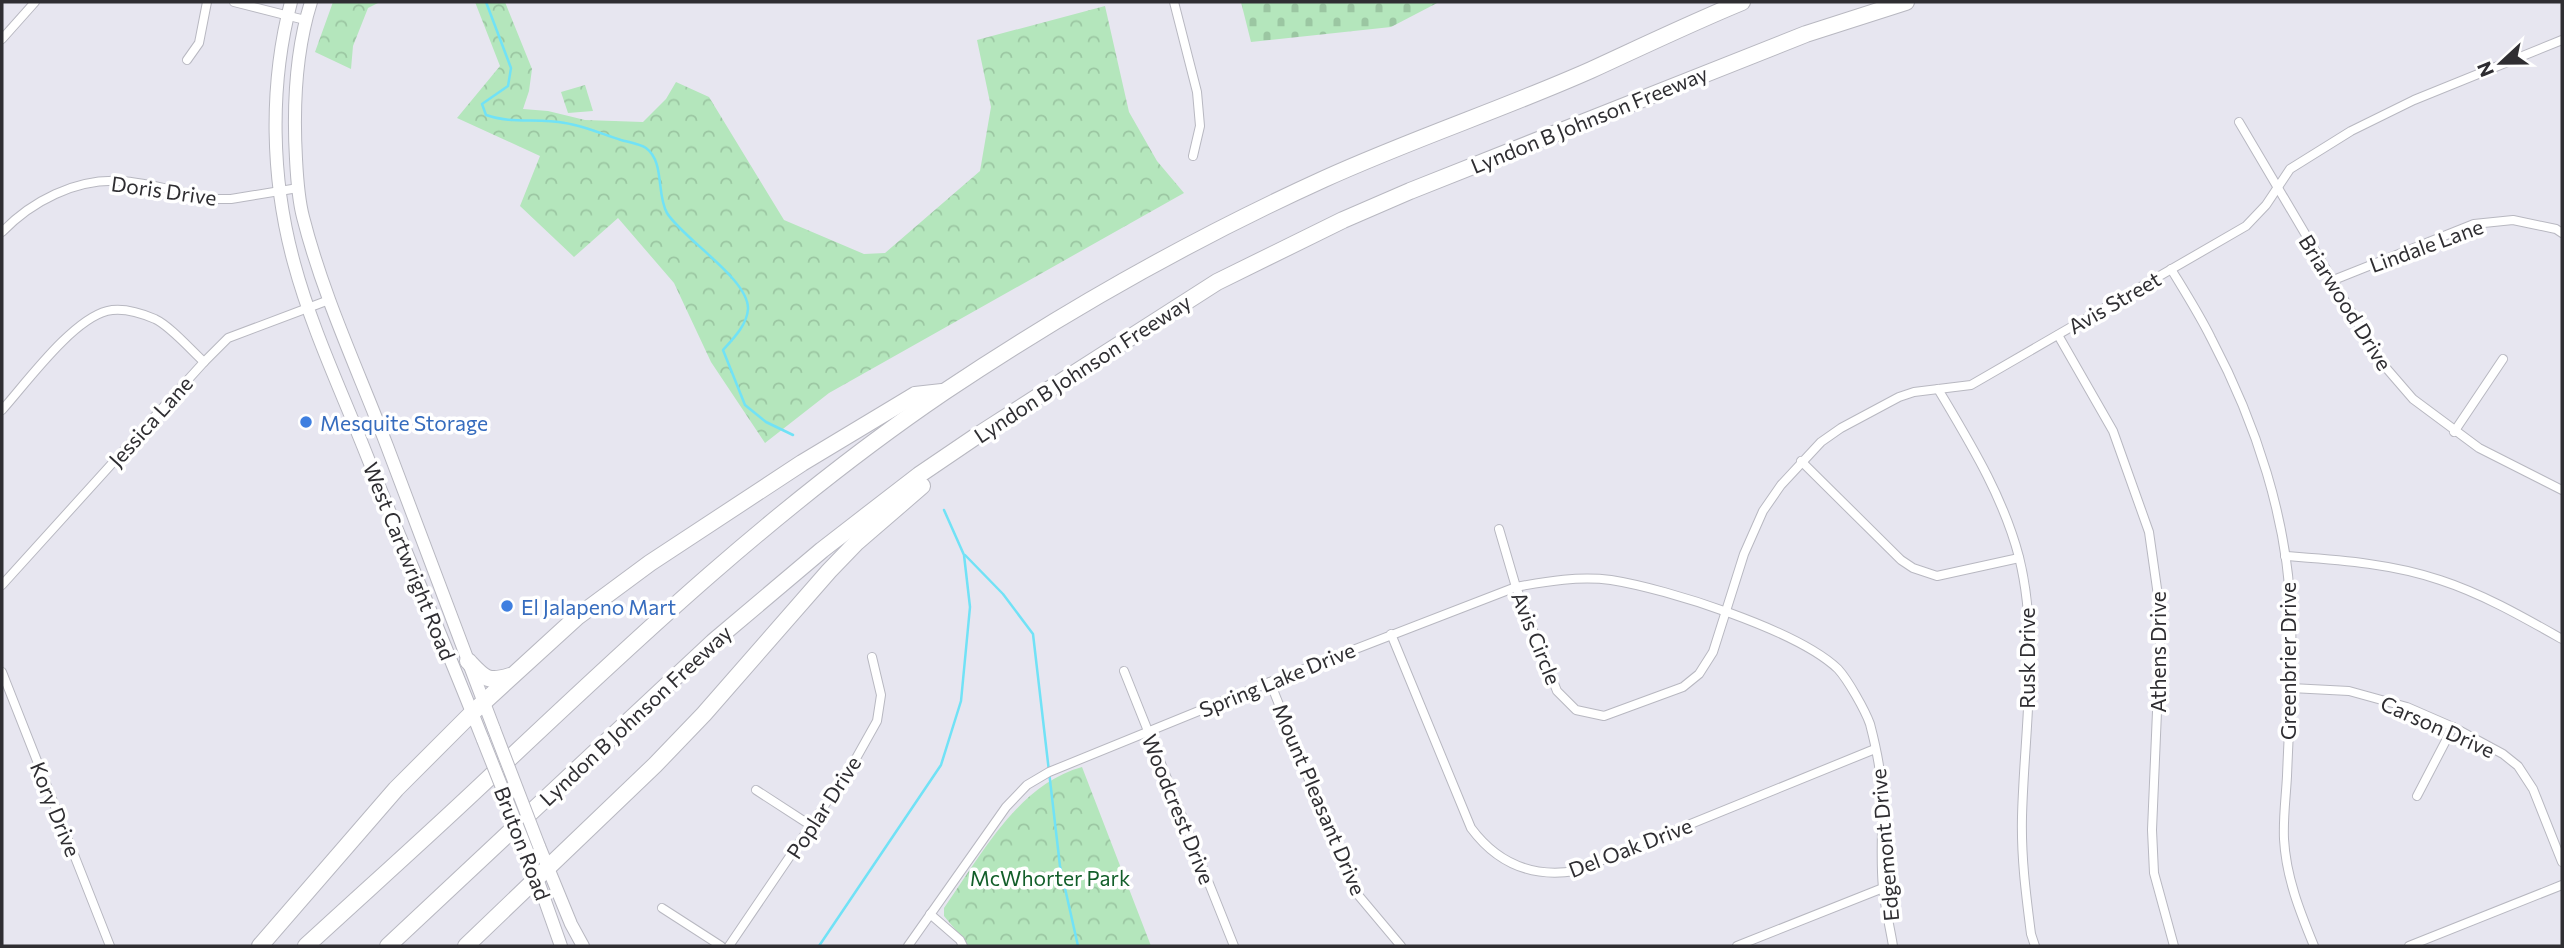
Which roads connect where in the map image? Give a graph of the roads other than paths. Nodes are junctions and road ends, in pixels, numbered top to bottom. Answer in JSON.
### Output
{"nodes":[{"id":1,"x":35,"y":2,"type":"edge"},
{"id":2,"x":207,"y":2,"type":"edge"},
{"id":3,"x":234,"y":2,"type":"edge"},
{"id":4,"x":291,"y":2,"type":"edge"},
{"id":5,"x":312,"y":2,"type":"edge"},
{"id":6,"x":1174,"y":2,"type":"edge"},
{"id":7,"x":1742,"y":2,"type":"edge"},
{"id":8,"x":1906,"y":2,"type":"edge"},
{"id":9,"x":287,"y":16,"type":"junction"},
{"id":10,"x":306,"y":20,"type":"junction"},
{"id":11,"x":2,"y":39,"type":"edge"},
{"id":12,"x":2562,"y":40,"type":"edge"},
{"id":13,"x":187,"y":60,"type":"dead end"},
{"id":14,"x":2239,"y":122,"type":"dead end"},
{"id":15,"x":1193,"y":156,"type":"dead end"},
{"id":16,"x":298,"y":188,"type":"junction"},
{"id":17,"x":2277,"y":189,"type":"junction"},
{"id":18,"x":279,"y":191,"type":"junction"},
{"id":19,"x":2,"y":232,"type":"edge"},
{"id":20,"x":2562,"y":233,"type":"edge"},
{"id":21,"x":2171,"y":269,"type":"junction"},
{"id":22,"x":2331,"y":281,"type":"junction"},
{"id":23,"x":329,"y":300,"type":"junction"},
{"id":24,"x":308,"y":307,"type":"junction"},
{"id":25,"x":2058,"y":335,"type":"junction"},
{"id":26,"x":2503,"y":359,"type":"dead end"},
{"id":27,"x":204,"y":362,"type":"junction"},
{"id":28,"x":1063,"y":381,"type":"junction"},
{"id":29,"x":1938,"y":389,"type":"junction"},
{"id":30,"x":945,"y":392,"type":"junction"},
{"id":31,"x":2,"y":410,"type":"edge"},
{"id":32,"x":2454,"y":432,"type":"junction"},
{"id":33,"x":1801,"y":461,"type":"junction"},
{"id":34,"x":2562,"y":490,"type":"edge"},
{"id":35,"x":1499,"y":529,"type":"dead end"},
{"id":36,"x":425,"y":547,"type":"junction"},
{"id":37,"x":406,"y":554,"type":"junction"},
{"id":38,"x":2285,"y":556,"type":"junction"},
{"id":39,"x":2019,"y":558,"type":"junction"},
{"id":40,"x":2,"y":585,"type":"edge"},
{"id":41,"x":1516,"y":587,"type":"junction"},
{"id":42,"x":1726,"y":613,"type":"junction"},
{"id":43,"x":453,"y":618,"type":"junction"},
{"id":44,"x":437,"y":625,"type":"junction"},
{"id":45,"x":1391,"y":634,"type":"junction"},
{"id":46,"x":2562,"y":639,"type":"edge"},
{"id":47,"x":872,"y":657,"type":"dead end"},
{"id":48,"x":468,"y":661,"type":"junction"},
{"id":49,"x":1124,"y":671,"type":"dead end"},
{"id":50,"x":2,"y":672,"type":"edge"},
{"id":51,"x":512,"y":675,"type":"junction"},
{"id":52,"x":1270,"y":682,"type":"junction"},
{"id":53,"x":2291,"y":688,"type":"junction"},
{"id":54,"x":478,"y":707,"type":"junction"},
{"id":55,"x":2453,"y":727,"type":"junction"},
{"id":56,"x":1148,"y":731,"type":"junction"},
{"id":57,"x":1875,"y":749,"type":"junction"},
{"id":58,"x":756,"y":790,"type":"dead end"},
{"id":59,"x":2417,"y":796,"type":"dead end"},
{"id":60,"x":810,"y":825,"type":"junction"},
{"id":61,"x":533,"y":850,"type":"junction"},
{"id":62,"x":2562,"y":862,"type":"edge"},
{"id":63,"x":543,"y":874,"type":"junction"},
{"id":64,"x":2562,"y":885,"type":"edge"},
{"id":65,"x":1883,"y":888,"type":"junction"},
{"id":66,"x":662,"y":908,"type":"dead end"},
{"id":67,"x":930,"y":914,"type":"junction"},
{"id":68,"x":110,"y":946,"type":"edge"},
{"id":69,"x":260,"y":946,"type":"edge"},
{"id":70,"x":306,"y":946,"type":"edge"},
{"id":71,"x":388,"y":946,"type":"edge"},
{"id":72,"x":466,"y":946,"type":"edge"},
{"id":73,"x":561,"y":946,"type":"edge"},
{"id":74,"x":583,"y":946,"type":"edge"},
{"id":75,"x":720,"y":946,"type":"edge"},
{"id":76,"x":729,"y":946,"type":"edge"},
{"id":77,"x":908,"y":946,"type":"edge"},
{"id":78,"x":963,"y":946,"type":"edge"},
{"id":79,"x":1234,"y":946,"type":"edge"},
{"id":80,"x":1401,"y":946,"type":"edge"},
{"id":81,"x":1737,"y":946,"type":"edge"},
{"id":82,"x":1893,"y":946,"type":"edge"},
{"id":83,"x":2035,"y":946,"type":"edge"},
{"id":84,"x":2174,"y":946,"type":"edge"},
{"id":85,"x":2314,"y":946,"type":"edge"},
{"id":86,"x":2409,"y":946,"type":"edge"}],
"edges":[{"from":1,"to":11,"type":"street"},
{"from":2,"to":13,"type":"street"},
{"from":3,"to":9,"type":"street"},
{"from":4,"to":9,"type":"main road","name":"West Cartwright Road"},
{"from":5,"to":10,"type":"main road","name":"West Cartwright Road"},
{"from":6,"to":15,"type":"street"},
{"from":7,"to":30,"type":"highway"},
{"from":8,"to":28,"type":"highway","name":"Lyndon B Johnson Freeway"},
{"from":9,"to":10,"type":"street"},
{"from":9,"to":18,"type":"main road","name":"West Cartwright Road"},
{"from":10,"to":16,"type":"main road","name":"West Cartwright Road"},
{"from":12,"to":17,"type":"street","name":"Avis Street"},
{"from":14,"to":17,"type":"street","name":"Briarwood Drive"},
{"from":16,"to":18,"type":"street","name":"Doris Drive"},
{"from":16,"to":23,"type":"main road","name":"West Cartwright Road"},
{"from":17,"to":21,"type":"street","name":"Avis Street"},
{"from":17,"to":22,"type":"street","name":"Briarwood Drive"},
{"from":18,"to":19,"type":"street","name":"Doris Drive"},
{"from":18,"to":24,"type":"main road","name":"West Cartwright Road"},
{"from":20,"to":22,"type":"street","name":"Lindale Lane"},
{"from":21,"to":25,"type":"street","name":"Avis Street"},
{"from":21,"to":38,"type":"street","name":"Greenbrier Drive"},
{"from":22,"to":32,"type":"street","name":"Briarwood Drive"},
{"from":23,"to":24,"type":"street","name":"Jessica Lane"},
{"from":23,"to":36,"type":"main road","name":"West Cartwright Road"},
{"from":24,"to":27,"type":"street","name":"Jessica Lane"},
{"from":24,"to":37,"type":"main road","name":"West Cartwright Road"},
{"from":25,"to":29,"type":"street","name":"Avis Street"},
{"from":25,"to":84,"type":"street","name":"Athens Drive"},
{"from":26,"to":32,"type":"street"},
{"from":27,"to":31,"type":"street"},
{"from":27,"to":40,"type":"street","name":"Jessica Lane"},
{"from":28,"to":63,"type":"highway"},
{"from":28,"to":71,"type":"highway","name":"Lyndon B Johnson Freeway"},
{"from":29,"to":33,"type":"street","name":"Avis Street"},
{"from":29,"to":39,"type":"street","name":"Rusk Drive"},
{"from":30,"to":51,"type":"highway"},
{"from":30,"to":70,"type":"highway"},
{"from":32,"to":34,"type":"street","name":"Briarwood Drive"},
{"from":33,"to":39,"type":"street"},
{"from":33,"to":42,"type":"street","name":"Avis Street"},
{"from":35,"to":41,"type":"street","name":"Avis Circle"},
{"from":36,"to":37,"type":"main road"},
{"from":36,"to":43,"type":"main road","name":"West Cartwright Road"},
{"from":37,"to":44,"type":"main road","name":"West Cartwright Road"},
{"from":38,"to":46,"type":"street"},
{"from":38,"to":53,"type":"street","name":"Greenbrier Drive"},
{"from":39,"to":83,"type":"street","name":"Rusk Drive"},
{"from":41,"to":42,"type":"street","name":"Spring Lake Drive"},
{"from":41,"to":42,"type":"street","name":"Avis Circle"},
{"from":41,"to":45,"type":"street","name":"Spring Lake Drive"},
{"from":42,"to":57,"type":"street","name":"Edgemont Drive"},
{"from":43,"to":44,"type":"main road"},
{"from":43,"to":48,"type":"main road","name":"West Cartwright Road"},
{"from":44,"to":54,"type":"main road","name":"West Cartwright Road"},
{"from":45,"to":52,"type":"street","name":"Spring Lake Drive"},
{"from":45,"to":57,"type":"street","name":"Del Oak Drive"},
{"from":47,"to":60,"type":"street","name":"Poplar Drive"},
{"from":48,"to":51,"type":"highway"},
{"from":48,"to":54,"type":"main road","name":"West Cartwright Road"},
{"from":49,"to":56,"type":"street","name":"Woodcrest Drive"},
{"from":50,"to":68,"type":"street","name":"Kory Drive"},
{"from":51,"to":54,"type":"highway"},
{"from":52,"to":56,"type":"street","name":"Spring Lake Drive"},
{"from":52,"to":80,"type":"street","name":"Mount Pleasant Drive"},
{"from":53,"to":55,"type":"street","name":"Carson Drive"},
{"from":53,"to":85,"type":"street","name":"Greenbrier Drive"},
{"from":54,"to":61,"type":"main road","name":"Bruton Road","bridge":true},
{"from":54,"to":61,"type":"main road","name":"Bruton Road","bridge":true},
{"from":54,"to":69,"type":"highway"},
{"from":55,"to":59,"type":"street"},
{"from":55,"to":62,"type":"street","name":"Carson Drive"},
{"from":56,"to":67,"type":"street","name":"Spring Lake Drive"},
{"from":56,"to":79,"type":"street","name":"Woodcrest Drive"},
{"from":57,"to":65,"type":"street","name":"Edgemont Drive"},
{"from":58,"to":60,"type":"street"},
{"from":60,"to":76,"type":"street","name":"Poplar Drive"},
{"from":61,"to":63,"type":"main road","name":"Bruton Road"},
{"from":63,"to":72,"type":"highway"},
{"from":63,"to":73,"type":"main road","name":"Bruton Road"},
{"from":63,"to":74,"type":"main road","name":"Bruton Road"},
{"from":64,"to":86,"type":"street"},
{"from":65,"to":81,"type":"street"},
{"from":65,"to":82,"type":"street","name":"Edgemont Drive"},
{"from":66,"to":75,"type":"street"},
{"from":67,"to":77,"type":"street","name":"Spring Lake Drive"},
{"from":67,"to":78,"type":"street"}]}
